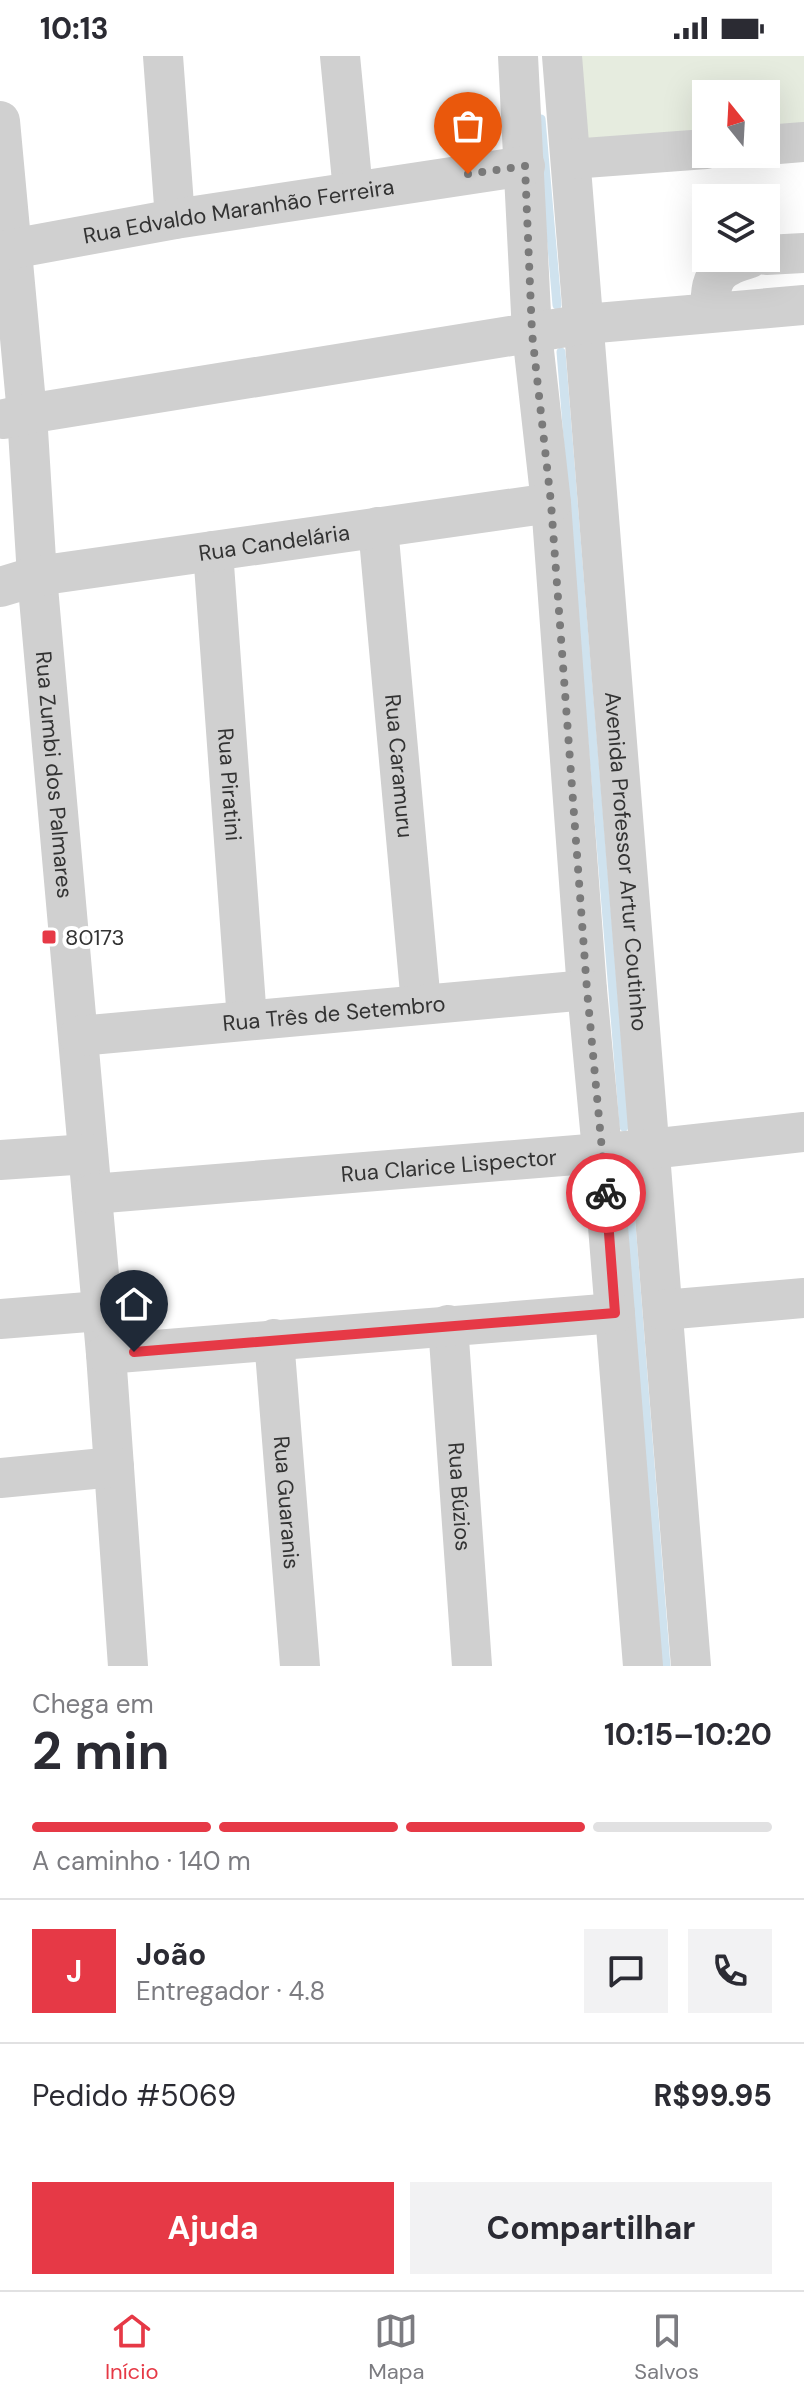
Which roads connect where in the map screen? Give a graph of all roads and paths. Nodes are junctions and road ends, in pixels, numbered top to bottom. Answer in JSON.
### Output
{"nodes":[{"id":1,"x":163,"y":56,"type":"edge"},
{"id":2,"x":340,"y":56,"type":"edge"},
{"id":3,"x":518,"y":56,"type":"edge"},
{"id":4,"x":562,"y":56,"type":"edge"},
{"id":5,"x":0,"y":121,"type":"edge"},
{"id":6,"x":804,"y":142,"type":"edge"},
{"id":7,"x":780,"y":144,"type":"edge"},
{"id":8,"x":692,"y":150,"type":"edge"},
{"id":9,"x":571,"y":159,"type":"junction"},
{"id":10,"x":525,"y":166,"type":"junction"},
{"id":11,"x":353,"y":191,"type":"junction"},
{"id":12,"x":175,"y":219,"type":"junction"},
{"id":13,"x":6,"y":250,"type":"edge"},
{"id":14,"x":804,"y":253,"type":"edge"},
{"id":15,"x":780,"y":254,"type":"edge"},
{"id":16,"x":722,"y":272,"type":"edge"},
{"id":17,"x":804,"y":305,"type":"edge"},
{"id":18,"x":711,"y":312,"type":"junction"},
{"id":19,"x":585,"y":324,"type":"junction"},
{"id":20,"x":532,"y":333,"type":"junction"},
{"id":21,"x":14,"y":417,"type":"edge"},
{"id":22,"x":551,"y":503,"type":"junction"},
{"id":23,"x":378,"y":527,"type":"junction"},
{"id":24,"x":213,"y":551,"type":"junction"},
{"id":25,"x":19,"y":581,"type":"edge"},
{"id":26,"x":587,"y":990,"type":"junction"},
{"id":27,"x":421,"y":1004,"type":"junction"},
{"id":28,"x":247,"y":1020,"type":"junction"},
{"id":29,"x":79,"y":1036,"type":"junction"},
{"id":30,"x":804,"y":1132,"type":"edge"},
{"id":31,"x":650,"y":1149,"type":"junction"},
{"id":32,"x":602,"y":1151,"type":"junction"},
{"id":33,"x":88,"y":1154,"type":"junction"},
{"id":34,"x":0,"y":1160,"type":"edge"},
{"id":35,"x":92,"y":1194,"type":"junction"},
{"id":36,"x":804,"y":1298,"type":"edge"},
{"id":37,"x":663,"y":1310,"type":"junction"},
{"id":38,"x":100,"y":1311,"type":"junction"},
{"id":39,"x":615,"y":1313,"type":"junction"},
{"id":40,"x":0,"y":1319,"type":"edge"},
{"id":41,"x":448,"y":1325,"type":"junction"},
{"id":42,"x":274,"y":1339,"type":"junction"},
{"id":43,"x":106,"y":1354,"type":"junction"},
{"id":44,"x":114,"y":1467,"type":"junction"},
{"id":45,"x":0,"y":1478,"type":"edge"},
{"id":46,"x":128,"y":1666,"type":"edge"},
{"id":47,"x":300,"y":1666,"type":"edge"},
{"id":48,"x":472,"y":1666,"type":"edge"},
{"id":49,"x":643,"y":1666,"type":"edge"},
{"id":50,"x":691,"y":1666,"type":"edge"}],
"edges":[{"from":1,"to":12,"type":"street"},
{"from":2,"to":11,"type":"street"},
{"from":3,"to":10,"type":"street"},
{"from":4,"to":9,"type":"street","name":"Avenida Professor Artur Coutinho"},
{"from":5,"to":13,"type":"street","name":"Rua Zumbi dos Palmares"},
{"from":6,"to":7,"type":"street"},
{"from":8,"to":9,"type":"street"},
{"from":9,"to":19,"type":"street","name":"Avenida Professor Artur Coutinho"},
{"from":10,"to":11,"type":"street","name":"Rua Edvaldo Maranhão Ferreira"},
{"from":10,"to":20,"type":"street"},
{"from":11,"to":12,"type":"street","name":"Rua Edvaldo Maranhão Ferreira"},
{"from":12,"to":13,"type":"street","name":"Rua Edvaldo Maranhão Ferreira"},
{"from":13,"to":21,"type":"street","name":"Rua Zumbi dos Palmares"},
{"from":14,"to":15,"type":"street"},
{"from":16,"to":18,"type":"street"},
{"from":17,"to":18,"type":"street"},
{"from":18,"to":19,"type":"street"},
{"from":19,"to":20,"type":"street"},
{"from":19,"to":31,"type":"street","name":"Avenida Professor Artur Coutinho"},
{"from":20,"to":21,"type":"street"},
{"from":20,"to":22,"type":"street"},
{"from":21,"to":25,"type":"street","name":"Rua Zumbi dos Palmares"},
{"from":22,"to":23,"type":"street","name":"Rua Candelária"},
{"from":22,"to":26,"type":"street"},
{"from":23,"to":24,"type":"street","name":"Rua Candelária"},
{"from":23,"to":27,"type":"street","name":"Rua Caramuru"},
{"from":24,"to":25,"type":"street","name":"Rua Candelária"},
{"from":24,"to":28,"type":"street","name":"Rua Piratini"},
{"from":25,"to":29,"type":"street","name":"Rua Zumbi dos Palmares"},
{"from":26,"to":27,"type":"street","name":"Rua Três de Setembro"},
{"from":26,"to":32,"type":"street"},
{"from":27,"to":28,"type":"street","name":"Rua Três de Setembro"},
{"from":28,"to":29,"type":"street","name":"Rua Três de Setembro"},
{"from":29,"to":33,"type":"street","name":"Rua Zumbi dos Palmares"},
{"from":30,"to":31,"type":"street","name":"Rua Clarice Lispector"},
{"from":31,"to":32,"type":"street","name":"Rua Clarice Lispector"},
{"from":31,"to":37,"type":"street","name":"Avenida Professor Artur Coutinho"},
{"from":32,"to":35,"type":"street","name":"Rua Clarice Lispector"},
{"from":32,"to":39,"type":"street"},
{"from":33,"to":34,"type":"street"},
{"from":33,"to":35,"type":"street","name":"Rua Zumbi dos Palmares"},
{"from":35,"to":38,"type":"street","name":"Rua Zumbi dos Palmares"},
{"from":36,"to":37,"type":"street"},
{"from":37,"to":50,"type":"street","name":"Avenida Professor Artur Coutinho"},
{"from":38,"to":40,"type":"street"},
{"from":38,"to":43,"type":"street","name":"Rua Zumbi dos Palmares"},
{"from":39,"to":41,"type":"street"},
{"from":39,"to":49,"type":"street"},
{"from":41,"to":42,"type":"street"},
{"from":41,"to":48,"type":"street","name":"Rua Búzios"},
{"from":42,"to":43,"type":"street"},
{"from":42,"to":47,"type":"street","name":"Rua Guaranis"},
{"from":43,"to":44,"type":"street","name":"Rua Zumbi dos Palmares"},
{"from":44,"to":45,"type":"street"},
{"from":44,"to":46,"type":"street","name":"Rua Zumbi dos Palmares"}]}
